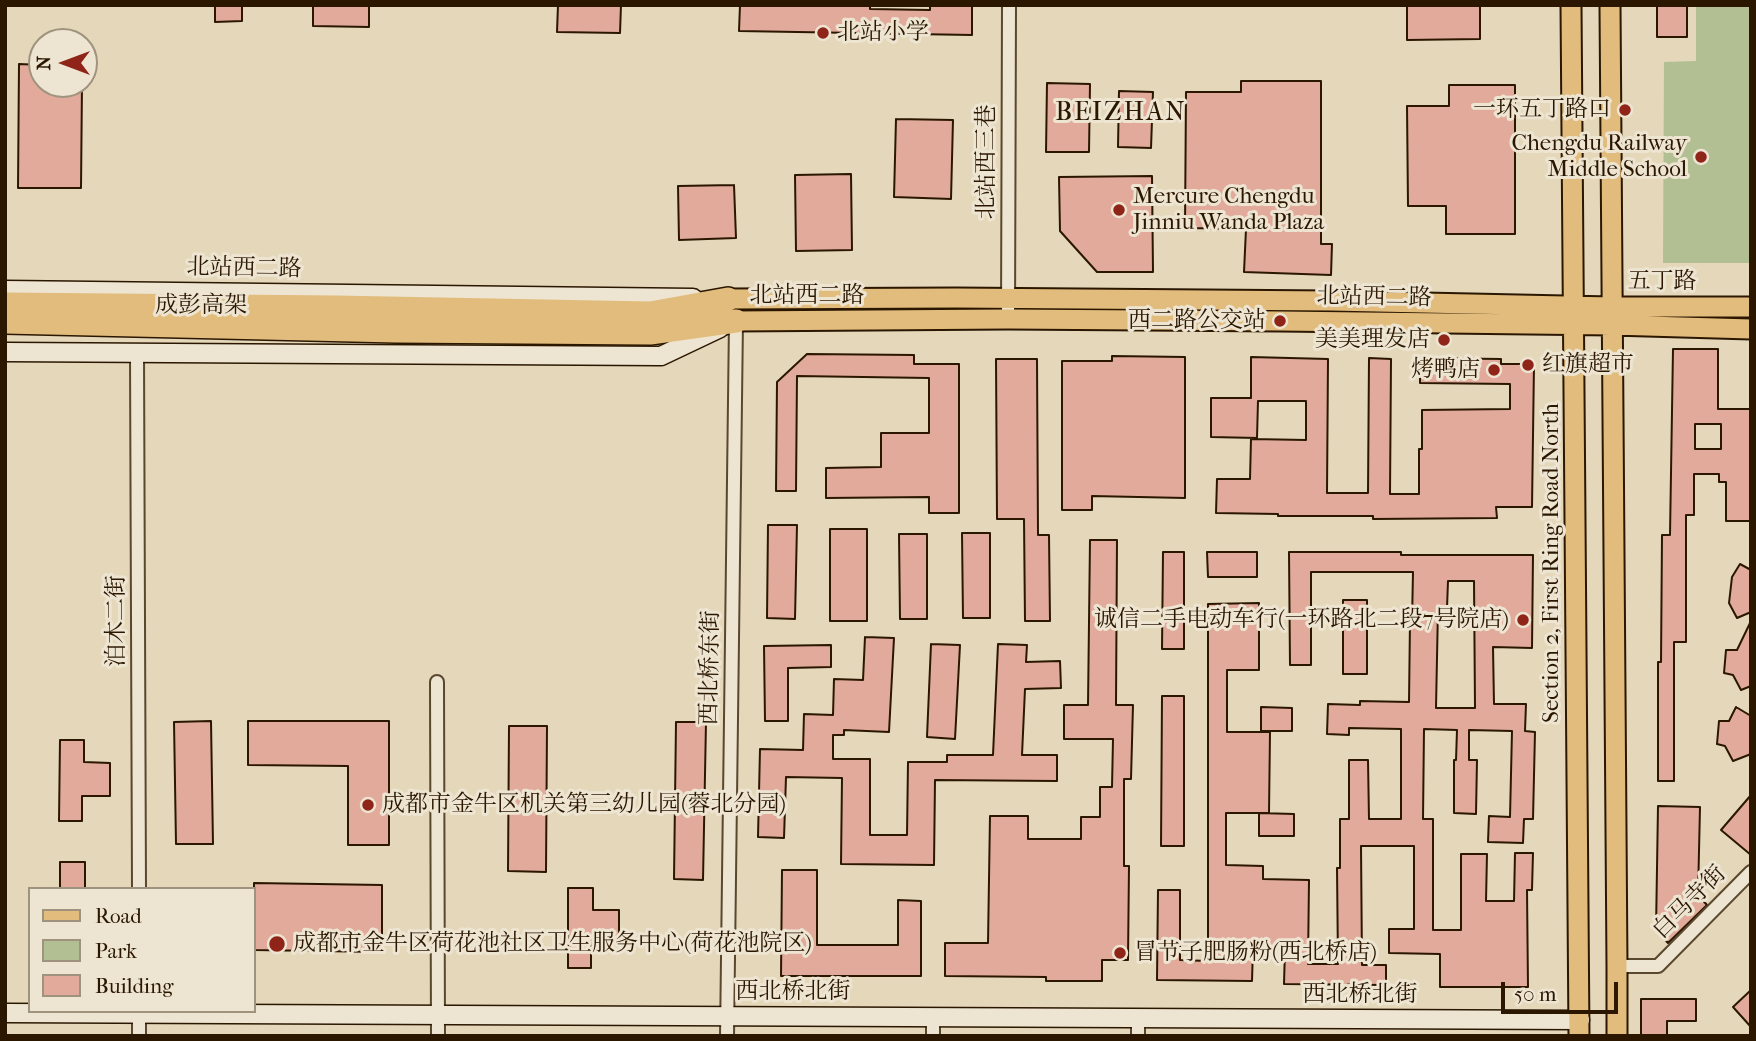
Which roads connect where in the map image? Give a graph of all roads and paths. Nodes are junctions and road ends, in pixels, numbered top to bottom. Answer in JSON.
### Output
{"nodes":[{"id":1,"x":1009,"y":5,"type":"edge"},
{"id":2,"x":1571,"y":5,"type":"edge"},
{"id":3,"x":1610,"y":5,"type":"edge"},
{"id":4,"x":5,"y":290,"type":"edge"},
{"id":5,"x":728,"y":299,"type":"junction"},
{"id":6,"x":1008,"y":299,"type":"junction"},
{"id":7,"x":5,"y":304,"type":"edge"},
{"id":8,"x":1751,"y":307,"type":"edge"},
{"id":9,"x":1574,"y":316,"type":"junction"},
{"id":10,"x":1612,"y":316,"type":"junction"},
{"id":11,"x":1008,"y":319,"type":"junction"},
{"id":12,"x":736,"y":321,"type":"junction"},
{"id":13,"x":5,"y":322,"type":"edge"},
{"id":14,"x":1751,"y":329,"type":"edge"},
{"id":15,"x":5,"y":352,"type":"edge"},
{"id":16,"x":137,"y":353,"type":"junction"},
{"id":17,"x":437,"y":682,"type":"dead end"},
{"id":18,"x":1751,"y":872,"type":"edge"},
{"id":19,"x":139,"y":887,"type":"edge"},
{"id":20,"x":1618,"y":966,"type":"junction"},
{"id":21,"x":5,"y":1013,"type":"edge"},
{"id":22,"x":139,"y":1013,"type":"edge"},
{"id":23,"x":438,"y":1015,"type":"junction"},
{"id":24,"x":727,"y":1017,"type":"junction"},
{"id":25,"x":933,"y":1017,"type":"junction"},
{"id":26,"x":1138,"y":1027,"type":"edge"},
{"id":27,"x":1580,"y":1028,"type":"edge"},
{"id":28,"x":139,"y":1036,"type":"edge"},
{"id":29,"x":438,"y":1036,"type":"edge"},
{"id":30,"x":727,"y":1036,"type":"edge"},
{"id":31,"x":933,"y":1036,"type":"edge"},
{"id":32,"x":1616,"y":1036,"type":"edge"}],
"edges":[{"from":1,"to":6,"type":"street","name":"北站西三巷"},
{"from":2,"to":9,"type":"main road","name":"Section 2, First Ring Road North"},
{"from":3,"to":10,"type":"main road"},
{"from":4,"to":5,"type":"street","name":"北站西二路"},
{"from":5,"to":6,"type":"main road","name":"北站西二路"},
{"from":5,"to":7,"type":"highway","name":"成彭高架"},
{"from":6,"to":9,"type":"main road","name":"北站西二路"},
{"from":6,"to":11,"type":"street","name":"北站西三巷"},
{"from":8,"to":10,"type":"main road","name":"五丁路"},
{"from":9,"to":10,"type":"main road","name":"五丁路"},
{"from":9,"to":11,"type":"main road","name":"北站西二路"},
{"from":9,"to":27,"type":"main road","name":"Section 2, First Ring Road North"},
{"from":10,"to":14,"type":"main road","name":"五丁路"},
{"from":10,"to":20,"type":"main road"},
{"from":11,"to":12,"type":"main road","name":"北站西二路"},
{"from":12,"to":13,"type":"highway","name":"成彭高架"},
{"from":12,"to":16,"type":"street","name":"北站西二路"},
{"from":12,"to":24,"type":"street","name":"西北桥东街"},
{"from":15,"to":16,"type":"street","name":"北站西二路"},
{"from":16,"to":19,"type":"street","name":"泊木二街"},
{"from":17,"to":23,"type":"street"},
{"from":18,"to":20,"type":"street","name":"白马寺街"},
{"from":20,"to":32,"type":"main road"},
{"from":21,"to":22,"type":"street","name":"西北桥北街"},
{"from":22,"to":23,"type":"street","name":"西北桥北街"},
{"from":22,"to":28,"type":"street"},
{"from":23,"to":24,"type":"street","name":"西北桥北街"},
{"from":23,"to":29,"type":"street"},
{"from":24,"to":25,"type":"street","name":"西北桥北街"},
{"from":24,"to":30,"type":"street","name":"西北桥东街"},
{"from":25,"to":26,"type":"street","name":"西北桥北街"},
{"from":25,"to":31,"type":"street"},
{"from":26,"to":27,"type":"street","name":"西北桥北街"}]}
